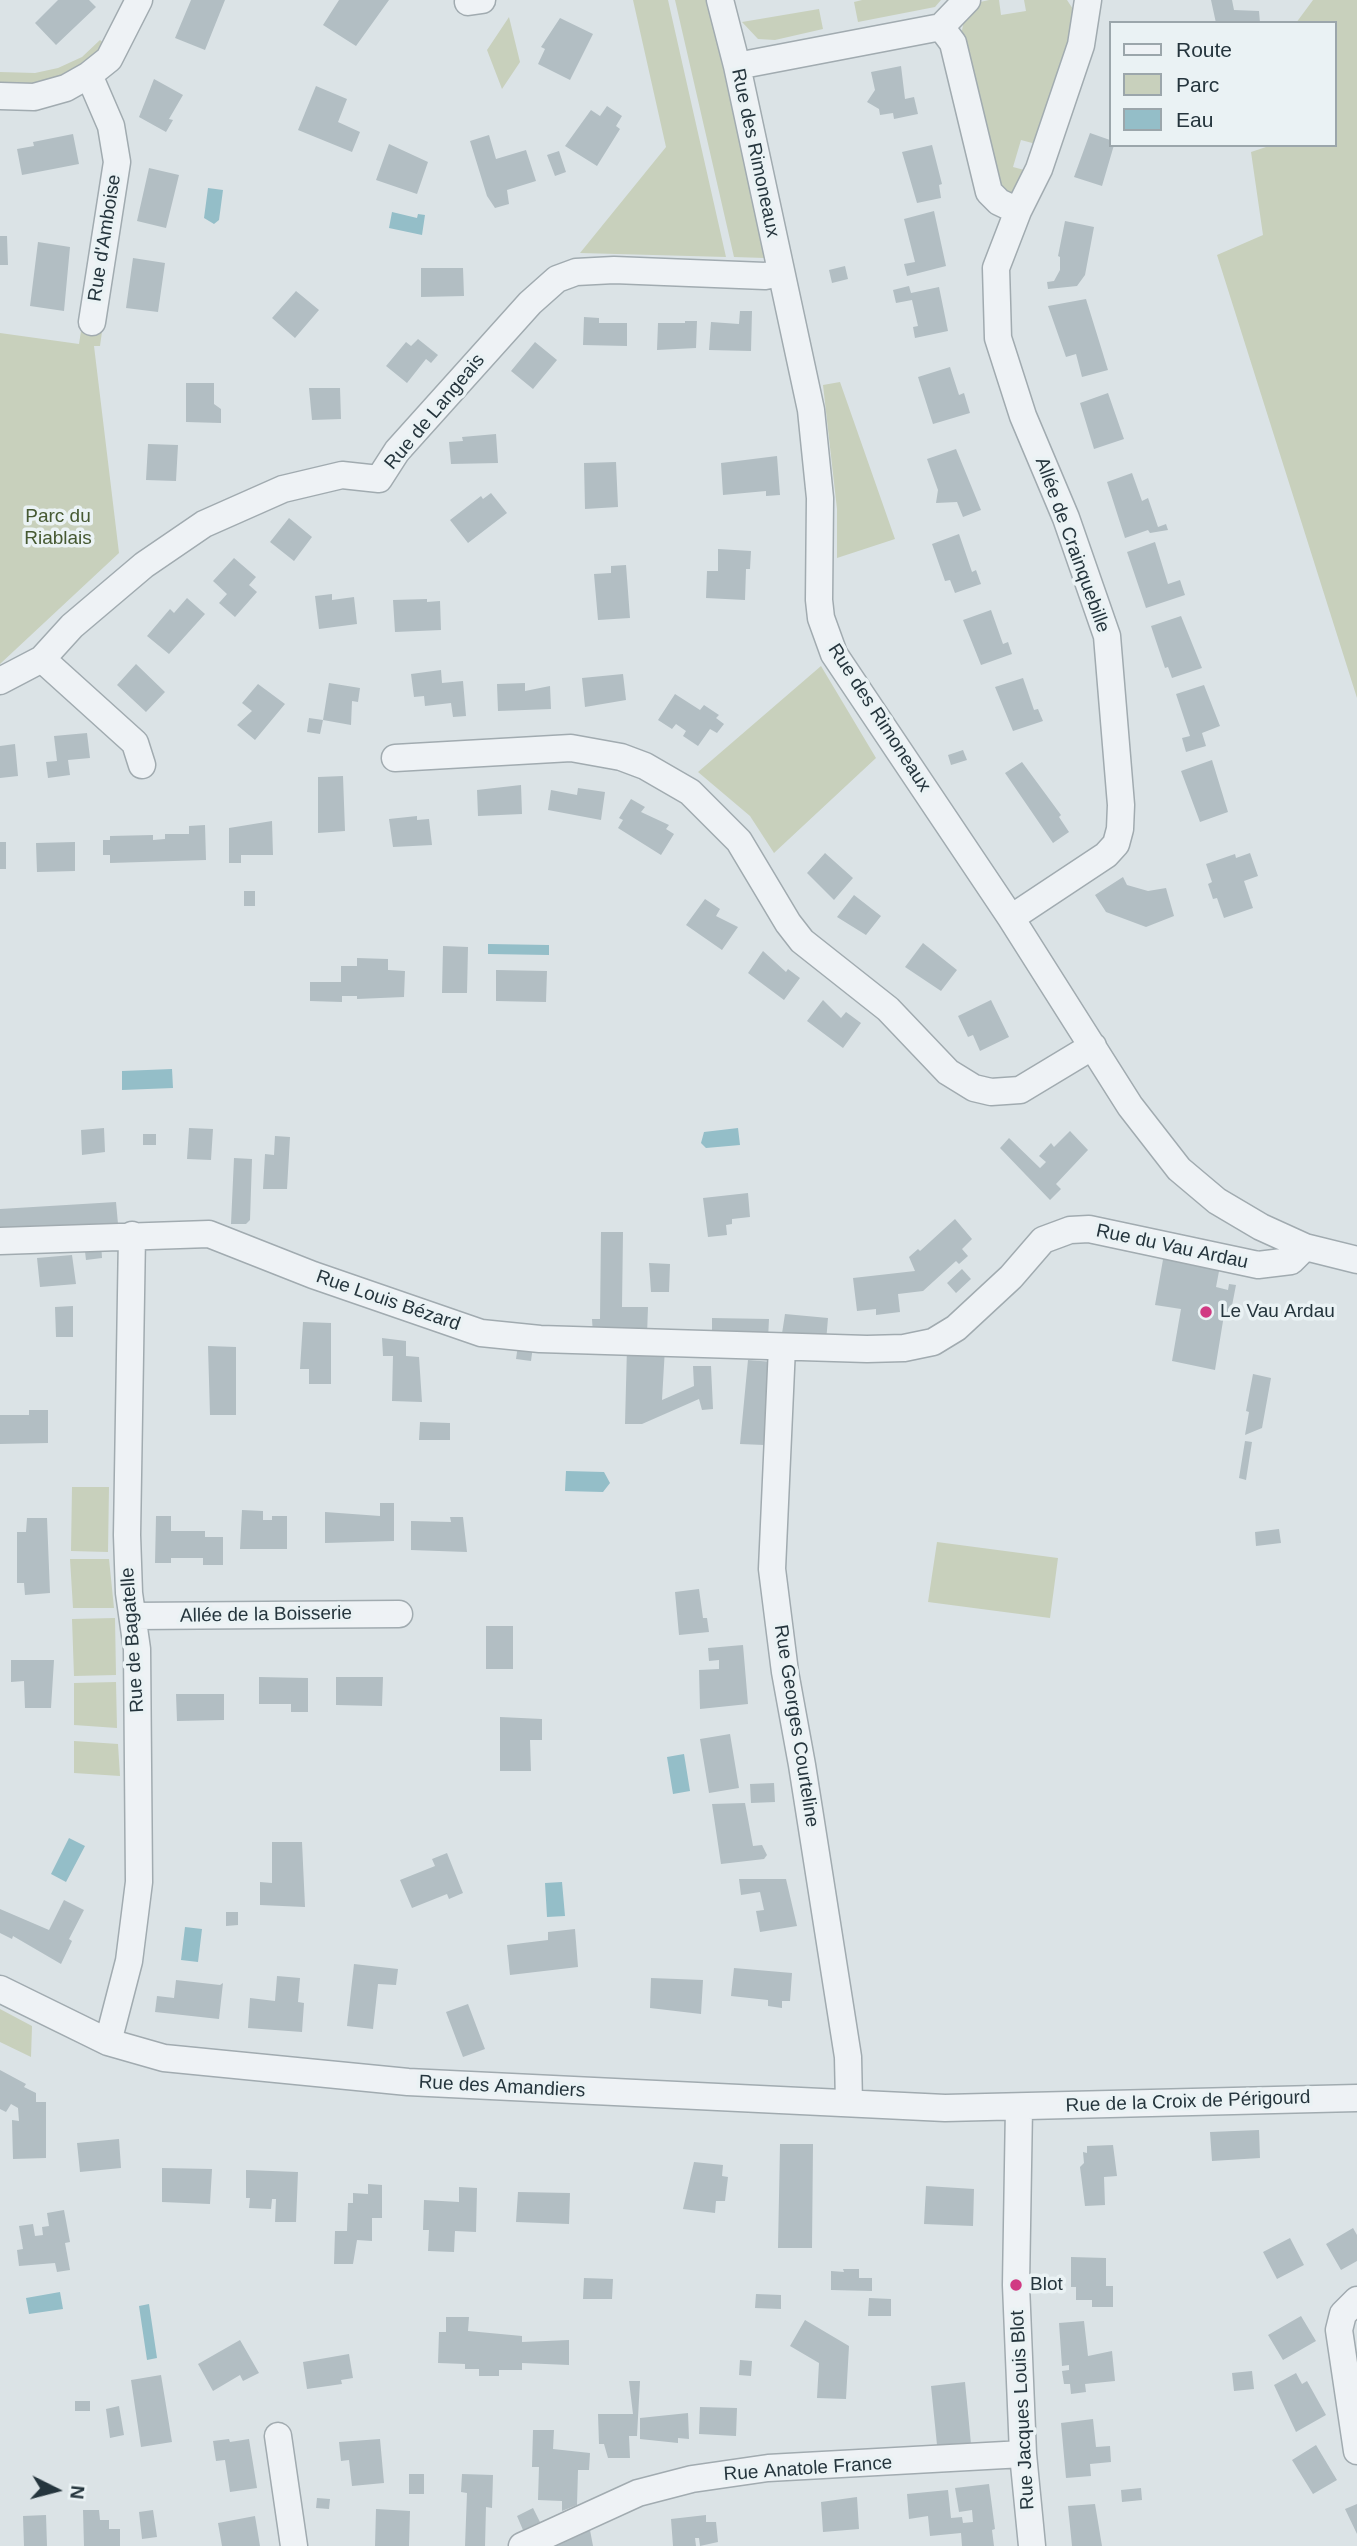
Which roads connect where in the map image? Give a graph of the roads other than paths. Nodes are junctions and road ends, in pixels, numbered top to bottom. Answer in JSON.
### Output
{"nodes":[{"id":1,"x":139,"y":0,"type":"edge"},
{"id":2,"x":720,"y":0,"type":"edge"},
{"id":3,"x":967,"y":0,"type":"edge"},
{"id":4,"x":1088,"y":0,"type":"edge"},
{"id":5,"x":941,"y":27,"type":"junction"},
{"id":6,"x":737,"y":66,"type":"junction"},
{"id":7,"x":89,"y":75,"type":"junction"},
{"id":8,"x":0,"y":96,"type":"edge"},
{"id":9,"x":1018,"y":211,"type":"junction"},
{"id":10,"x":780,"y":273,"type":"junction"},
{"id":11,"x":92,"y":322,"type":"dead end"},
{"id":12,"x":42,"y":659,"type":"junction"},
{"id":13,"x":0,"y":681,"type":"edge"},
{"id":14,"x":396,"y":758,"type":"dead end"},
{"id":15,"x":142,"y":765,"type":"dead end"},
{"id":16,"x":1011,"y":919,"type":"junction"},
{"id":17,"x":1093,"y":1046,"type":"junction"},
{"id":18,"x":132,"y":1235,"type":"junction"},
{"id":19,"x":0,"y":1241,"type":"edge"},
{"id":20,"x":1305,"y":1247,"type":"junction"},
{"id":21,"x":1357,"y":1260,"type":"edge"},
{"id":22,"x":782,"y":1348,"type":"junction"},
{"id":23,"x":399,"y":1614,"type":"dead end"},
{"id":24,"x":133,"y":1616,"type":"junction"},
{"id":25,"x":0,"y":1989,"type":"edge"},
{"id":26,"x":108,"y":2042,"type":"junction"},
{"id":27,"x":1357,"y":2098,"type":"edge"},
{"id":28,"x":849,"y":2104,"type":"junction"},
{"id":29,"x":1019,"y":2107,"type":"junction"},
{"id":30,"x":1357,"y":2300,"type":"edge"},
{"id":31,"x":278,"y":2436,"type":"dead end"},
{"id":32,"x":1357,"y":2451,"type":"edge"},
{"id":33,"x":1023,"y":2454,"type":"junction"},
{"id":34,"x":294,"y":2546,"type":"edge"},
{"id":35,"x":522,"y":2546,"type":"edge"},
{"id":36,"x":1032,"y":2546,"type":"edge"}],
"edges":[{"from":1,"to":7,"type":"street"},
{"from":2,"to":6,"type":"street","name":"Rue des Rimoneaux"},
{"from":3,"to":5,"type":"street"},
{"from":4,"to":9,"type":"street","name":"Allée de Crainquebille"},
{"from":5,"to":6,"type":"street"},
{"from":5,"to":9,"type":"street"},
{"from":6,"to":10,"type":"street","name":"Rue des Rimoneaux"},
{"from":7,"to":8,"type":"street"},
{"from":7,"to":11,"type":"street","name":"Rue d'Amboise"},
{"from":9,"to":16,"type":"street","name":"Allée de Crainquebille"},
{"from":10,"to":12,"type":"street","name":"Rue de Langeais"},
{"from":10,"to":16,"type":"street","name":"Rue des Rimoneaux"},
{"from":12,"to":13,"type":"street","name":"Rue de Langeais"},
{"from":12,"to":15,"type":"street"},
{"from":14,"to":17,"type":"street"},
{"from":16,"to":17,"type":"street","name":"Rue des Rimoneaux"},
{"from":17,"to":20,"type":"street","name":"Rue des Rimoneaux"},
{"from":18,"to":19,"type":"street","name":"Rue Louis Bézard"},
{"from":18,"to":22,"type":"street","name":"Rue Louis Bézard"},
{"from":18,"to":24,"type":"street","name":"Rue de Bagatelle"},
{"from":20,"to":21,"type":"street","name":"Rue des Rimoneaux"},
{"from":20,"to":22,"type":"street","name":"Rue du Vau Ardau"},
{"from":22,"to":28,"type":"street","name":"Rue Georges Courteline"},
{"from":23,"to":24,"type":"street","name":"Allée de la Boisserie"},
{"from":24,"to":26,"type":"street","name":"Rue de Bagatelle"},
{"from":25,"to":26,"type":"street","name":"Rue des Amandiers"},
{"from":26,"to":28,"type":"street","name":"Rue des Amandiers"},
{"from":27,"to":29,"type":"street","name":"Rue de la Croix de Périgourd"},
{"from":28,"to":29,"type":"street","name":"Rue des Amandiers"},
{"from":29,"to":33,"type":"street","name":"Rue Jacques Louis Blot"},
{"from":30,"to":32,"type":"street"},
{"from":31,"to":34,"type":"street"},
{"from":33,"to":35,"type":"street","name":"Rue Anatole France"},
{"from":33,"to":36,"type":"street","name":"Rue Jacques Louis Blot"}]}
